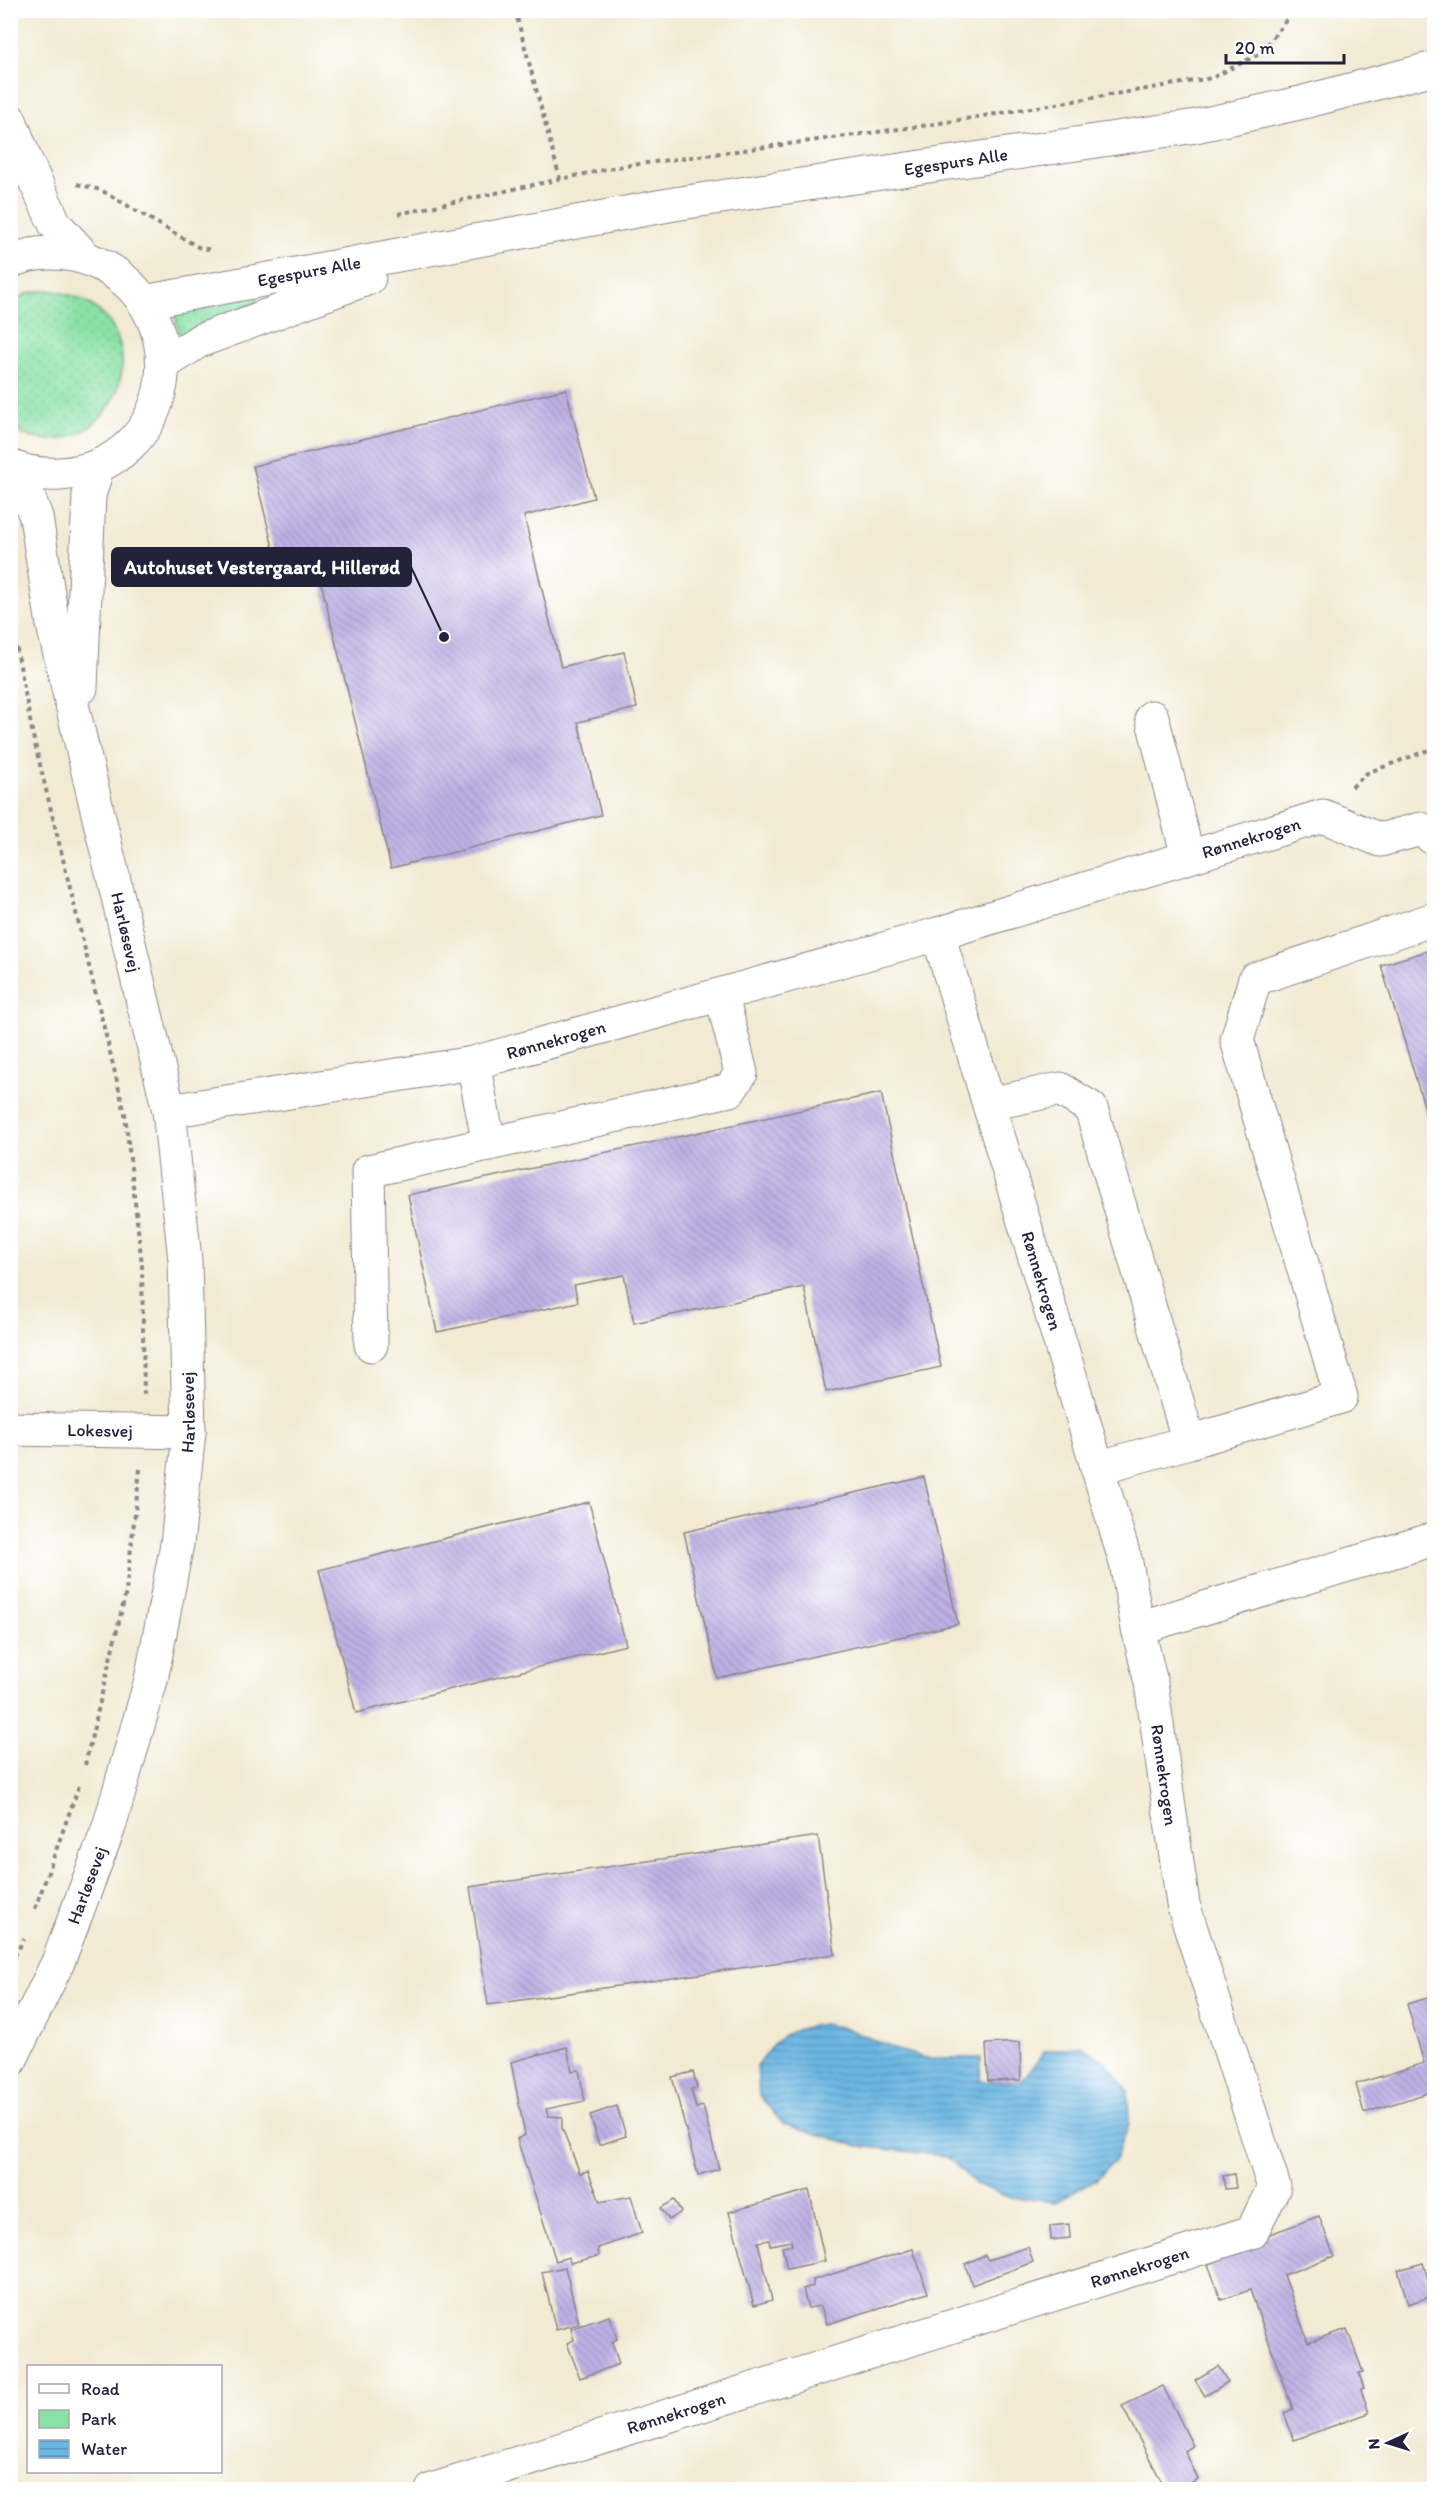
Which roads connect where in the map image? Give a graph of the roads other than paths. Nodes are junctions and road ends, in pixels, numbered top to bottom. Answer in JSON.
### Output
{"nodes":[{"id":1,"x":1434,"y":68,"type":"edge"},
{"id":2,"x":10,"y":120,"type":"edge"},
{"id":3,"x":473,"y":242,"type":"junction"},
{"id":4,"x":85,"y":257,"type":"junction"},
{"id":5,"x":10,"y":262,"type":"edge"},
{"id":6,"x":144,"y":302,"type":"junction"},
{"id":7,"x":164,"y":364,"type":"junction"},
{"id":8,"x":98,"y":466,"type":"junction"},
{"id":9,"x":14,"y":468,"type":"edge"},
{"id":10,"x":1152,"y":717,"type":"dead end"},
{"id":11,"x":81,"y":744,"type":"junction"},
{"id":12,"x":1434,"y":839,"type":"edge"},
{"id":13,"x":1188,"y":857,"type":"junction"},
{"id":14,"x":1434,"y":919,"type":"edge"},
{"id":15,"x":938,"y":934,"type":"junction"},
{"id":16,"x":722,"y":996,"type":"junction"},
{"id":17,"x":473,"y":1063,"type":"junction"},
{"id":18,"x":988,"y":1104,"type":"junction"},
{"id":19,"x":169,"y":1111,"type":"junction"},
{"id":20,"x":489,"y":1144,"type":"junction"},
{"id":21,"x":371,"y":1345,"type":"dead end"},
{"id":22,"x":10,"y":1429,"type":"edge"},
{"id":23,"x":189,"y":1432,"type":"junction"},
{"id":24,"x":1189,"y":1442,"type":"junction"},
{"id":25,"x":1097,"y":1468,"type":"junction"},
{"id":26,"x":1434,"y":1539,"type":"edge"},
{"id":27,"x":1138,"y":1628,"type":"junction"},
{"id":28,"x":10,"y":2061,"type":"edge"},
{"id":29,"x":432,"y":2490,"type":"edge"}],
"edges":[{"from":1,"to":3,"type":"street","name":"Egespurs Alle"},
{"from":2,"to":4,"type":"street"},
{"from":3,"to":6,"type":"street","name":"Egespurs Alle"},
{"from":3,"to":7,"type":"street","name":"Egespurs Alle"},
{"from":4,"to":5,"type":"street"},
{"from":4,"to":6,"type":"street"},
{"from":6,"to":7,"type":"street"},
{"from":7,"to":8,"type":"street"},
{"from":8,"to":9,"type":"street"},
{"from":8,"to":11,"type":"street","name":"Harløsevej"},
{"from":9,"to":11,"type":"street","name":"Harløsevej"},
{"from":10,"to":13,"type":"street"},
{"from":11,"to":19,"type":"street","name":"Harløsevej"},
{"from":12,"to":13,"type":"street","name":"Rønnekrogen"},
{"from":13,"to":15,"type":"street","name":"Rønnekrogen"},
{"from":14,"to":24,"type":"street"},
{"from":15,"to":16,"type":"street","name":"Rønnekrogen"},
{"from":15,"to":18,"type":"street","name":"Rønnekrogen"},
{"from":16,"to":17,"type":"street","name":"Rønnekrogen"},
{"from":16,"to":20,"type":"street"},
{"from":17,"to":19,"type":"street","name":"Rønnekrogen"},
{"from":17,"to":20,"type":"street"},
{"from":18,"to":24,"type":"street"},
{"from":18,"to":25,"type":"street","name":"Rønnekrogen"},
{"from":19,"to":23,"type":"street","name":"Harløsevej"},
{"from":20,"to":21,"type":"street"},
{"from":22,"to":23,"type":"street","name":"Lokesvej"},
{"from":23,"to":28,"type":"street","name":"Harløsevej"},
{"from":24,"to":25,"type":"street"},
{"from":25,"to":27,"type":"street","name":"Rønnekrogen"},
{"from":26,"to":27,"type":"street"},
{"from":27,"to":29,"type":"street","name":"Rønnekrogen"}]}
